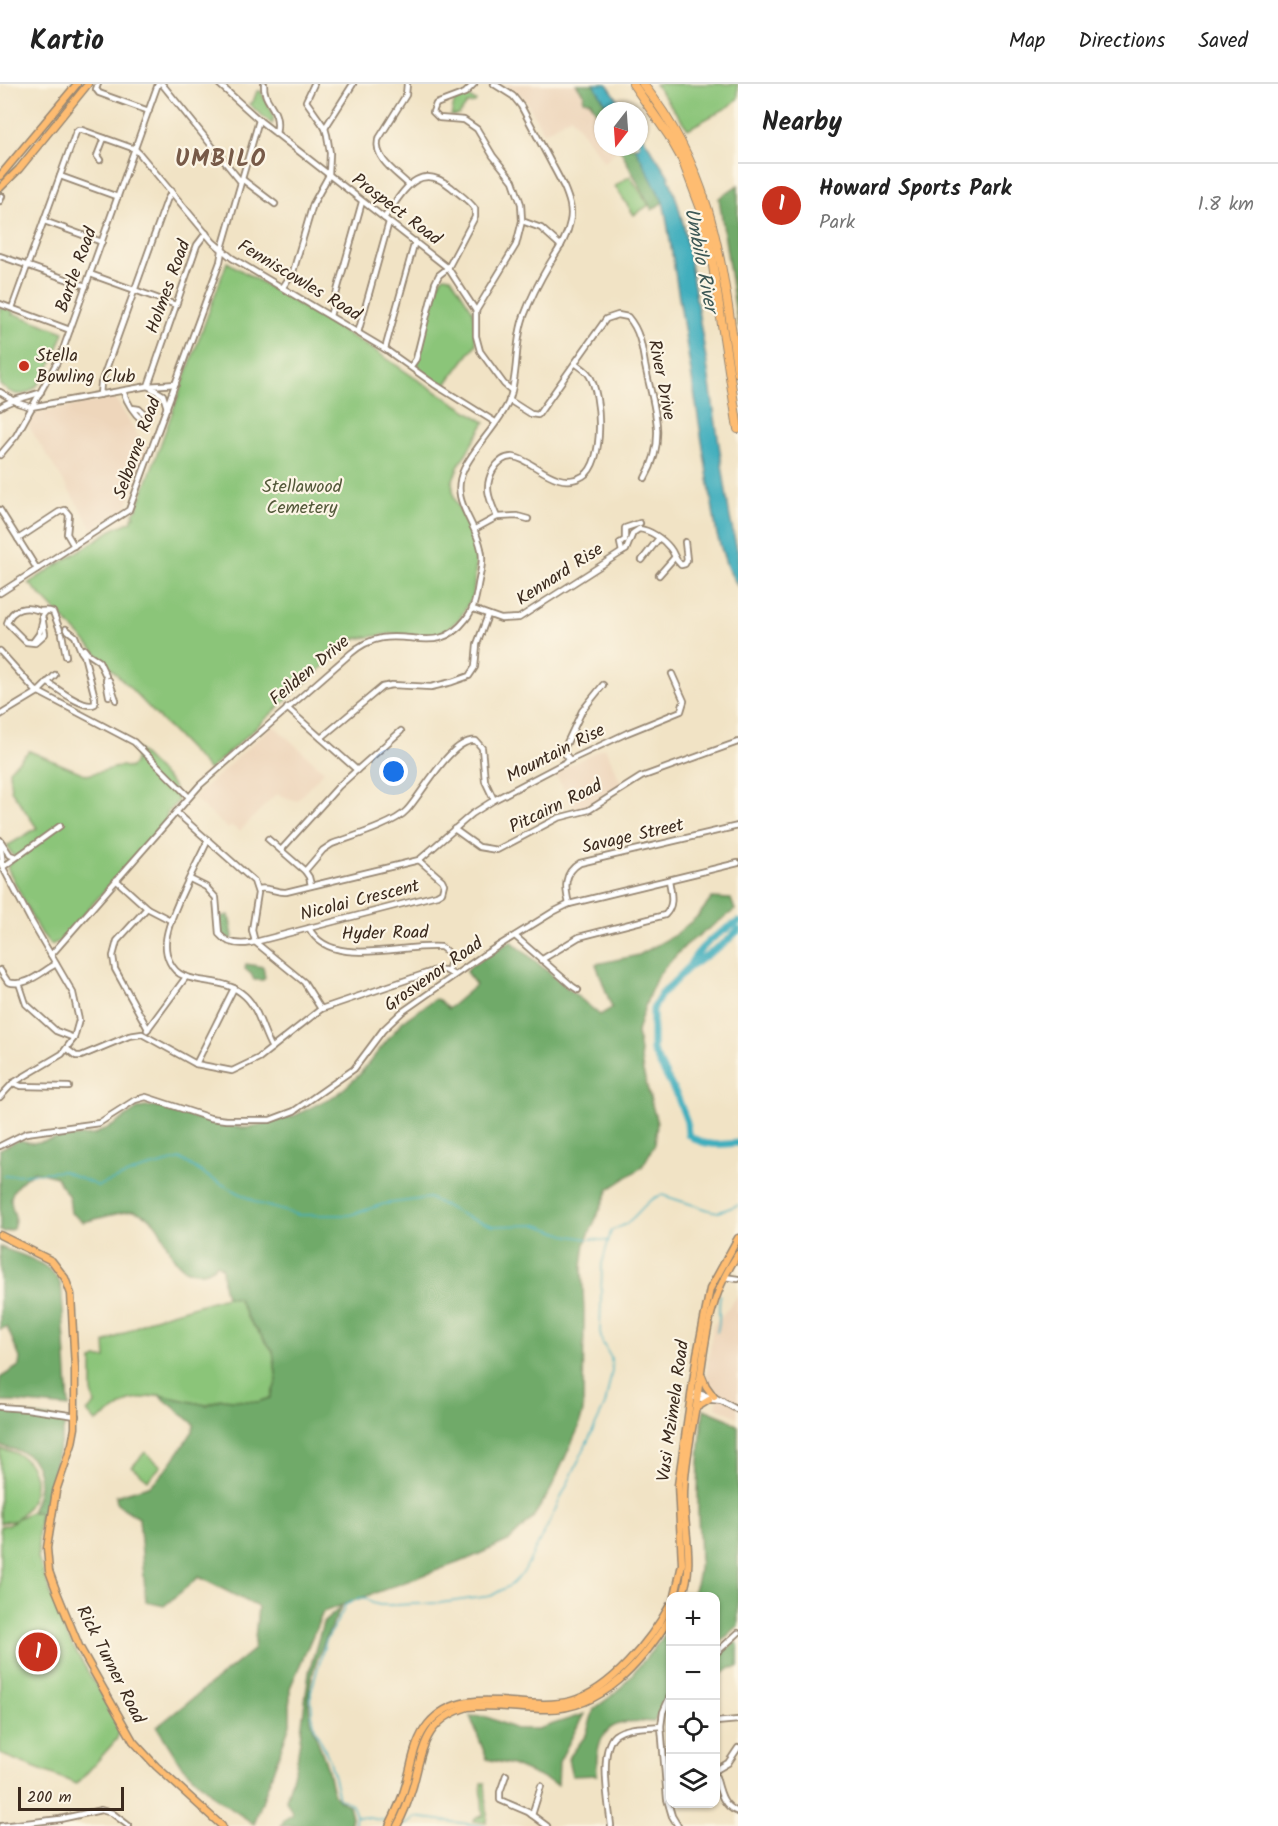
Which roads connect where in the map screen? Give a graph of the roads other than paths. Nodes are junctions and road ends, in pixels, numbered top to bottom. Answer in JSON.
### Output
{"nodes":[{"id":1,"x":77,"y":84,"type":"edge"},
{"id":2,"x":88,"y":84,"type":"edge"},
{"id":3,"x":98,"y":84,"type":"edge"},
{"id":4,"x":160,"y":84,"type":"edge"},
{"id":5,"x":219,"y":84,"type":"edge"},
{"id":6,"x":264,"y":84,"type":"edge"},
{"id":7,"x":314,"y":84,"type":"edge"},
{"id":8,"x":353,"y":84,"type":"edge"},
{"id":9,"x":407,"y":84,"type":"edge"},
{"id":10,"x":474,"y":84,"type":"edge"},
{"id":11,"x":494,"y":84,"type":"edge"},
{"id":12,"x":633,"y":84,"type":"edge"},
{"id":13,"x":643,"y":84,"type":"edge"},
{"id":14,"x":148,"y":111,"type":"junction"},
{"id":15,"x":259,"y":120,"type":"junction"},
{"id":16,"x":325,"y":128,"type":"junction"},
{"id":17,"x":276,"y":134,"type":"junction"},
{"id":18,"x":104,"y":138,"type":"junction"},
{"id":19,"x":135,"y":149,"type":"junction"},
{"id":20,"x":100,"y":160,"type":"dead end"},
{"id":21,"x":329,"y":175,"type":"junction"},
{"id":22,"x":0,"y":176,"type":"edge"},
{"id":23,"x":60,"y":176,"type":"junction"},
{"id":24,"x":242,"y":181,"type":"junction"},
{"id":25,"x":409,"y":185,"type":"junction"},
{"id":26,"x":0,"y":188,"type":"edge"},
{"id":27,"x":172,"y":191,"type":"junction"},
{"id":28,"x":118,"y":197,"type":"junction"},
{"id":29,"x":362,"y":202,"type":"junction"},
{"id":30,"x":275,"y":204,"type":"dead end"},
{"id":31,"x":384,"y":218,"type":"junction"},
{"id":32,"x":44,"y":221,"type":"junction"},
{"id":33,"x":522,"y":221,"type":"junction"},
{"id":34,"x":389,"y":222,"type":"junction"},
{"id":35,"x":206,"y":233,"type":"junction"},
{"id":36,"x":415,"y":241,"type":"junction"},
{"id":37,"x":102,"y":242,"type":"junction"},
{"id":38,"x":561,"y":246,"type":"junction"},
{"id":39,"x":223,"y":251,"type":"junction"},
{"id":40,"x":0,"y":256,"type":"edge"},
{"id":41,"x":28,"y":266,"type":"junction"},
{"id":42,"x":448,"y":268,"type":"junction"},
{"id":43,"x":90,"y":274,"type":"junction"},
{"id":44,"x":86,"y":286,"type":"junction"},
{"id":45,"x":283,"y":287,"type":"junction"},
{"id":46,"x":135,"y":290,"type":"junction"},
{"id":47,"x":0,"y":304,"type":"edge"},
{"id":48,"x":176,"y":305,"type":"junction"},
{"id":49,"x":12,"y":308,"type":"junction"},
{"id":50,"x":476,"y":311,"type":"junction"},
{"id":51,"x":330,"y":316,"type":"junction"},
{"id":52,"x":70,"y":330,"type":"junction"},
{"id":53,"x":358,"y":333,"type":"junction"},
{"id":54,"x":385,"y":349,"type":"junction"},
{"id":55,"x":575,"y":363,"type":"junction"},
{"id":56,"x":411,"y":366,"type":"junction"},
{"id":57,"x":738,"y":373,"type":"edge"},
{"id":58,"x":176,"y":384,"type":"junction"},
{"id":59,"x":148,"y":386,"type":"junction"},
{"id":60,"x":511,"y":390,"type":"junction"},
{"id":61,"x":123,"y":391,"type":"junction"},
{"id":62,"x":0,"y":392,"type":"edge"},
{"id":63,"x":40,"y":392,"type":"junction"},
{"id":64,"x":100,"y":395,"type":"junction"},
{"id":65,"x":12,"y":399,"type":"junction"},
{"id":66,"x":509,"y":400,"type":"junction"},
{"id":67,"x":0,"y":407,"type":"edge"},
{"id":68,"x":31,"y":408,"type":"junction"},
{"id":69,"x":132,"y":408,"type":"dead end"},
{"id":70,"x":167,"y":408,"type":"junction"},
{"id":71,"x":495,"y":422,"type":"junction"},
{"id":72,"x":738,"y":429,"type":"edge"},
{"id":73,"x":0,"y":455,"type":"edge"},
{"id":74,"x":645,"y":478,"type":"dead end"},
{"id":75,"x":0,"y":510,"type":"edge"},
{"id":76,"x":497,"y":517,"type":"junction"},
{"id":77,"x":528,"y":519,"type":"dead end"},
{"id":78,"x":640,"y":523,"type":"dead end"},
{"id":79,"x":475,"y":529,"type":"junction"},
{"id":80,"x":659,"y":538,"type":"junction"},
{"id":81,"x":18,"y":539,"type":"junction"},
{"id":82,"x":686,"y":542,"type":"dead end"},
{"id":83,"x":74,"y":546,"type":"junction"},
{"id":84,"x":624,"y":551,"type":"junction"},
{"id":85,"x":674,"y":558,"type":"junction"},
{"id":86,"x":642,"y":560,"type":"dead end"},
{"id":87,"x":38,"y":569,"type":"junction"},
{"id":88,"x":659,"y":575,"type":"dead end"},
{"id":89,"x":0,"y":593,"type":"edge"},
{"id":90,"x":36,"y":609,"type":"junction"},
{"id":91,"x":473,"y":609,"type":"junction"},
{"id":92,"x":46,"y":611,"type":"junction"},
{"id":93,"x":488,"y":615,"type":"junction"},
{"id":94,"x":43,"y":619,"type":"junction"},
{"id":95,"x":65,"y":631,"type":"junction"},
{"id":96,"x":0,"y":651,"type":"edge"},
{"id":97,"x":85,"y":653,"type":"junction"},
{"id":98,"x":66,"y":656,"type":"dead end"},
{"id":99,"x":672,"y":674,"type":"dead end"},
{"id":100,"x":55,"y":675,"type":"dead end"},
{"id":101,"x":107,"y":678,"type":"junction"},
{"id":102,"x":47,"y":682,"type":"junction"},
{"id":103,"x":603,"y":685,"type":"dead end"},
{"id":104,"x":38,"y":692,"type":"junction"},
{"id":105,"x":109,"y":696,"type":"dead end"},
{"id":106,"x":116,"y":700,"type":"dead end"},
{"id":107,"x":287,"y":708,"type":"junction"},
{"id":108,"x":0,"y":715,"type":"edge"},
{"id":109,"x":401,"y":731,"type":"dead end"},
{"id":110,"x":321,"y":738,"type":"junction"},
{"id":111,"x":738,"y":742,"type":"edge"},
{"id":112,"x":570,"y":760,"type":"junction"},
{"id":113,"x":357,"y":770,"type":"junction"},
{"id":114,"x":189,"y":797,"type":"junction"},
{"id":115,"x":494,"y":800,"type":"junction"},
{"id":116,"x":176,"y":812,"type":"junction"},
{"id":117,"x":60,"y":826,"type":"dead end"},
{"id":118,"x":738,"y":826,"type":"edge"},
{"id":119,"x":454,"y":829,"type":"junction"},
{"id":120,"x":268,"y":839,"type":"dead end"},
{"id":121,"x":208,"y":840,"type":"junction"},
{"id":122,"x":0,"y":841,"type":"edge"},
{"id":123,"x":281,"y":850,"type":"junction"},
{"id":124,"x":18,"y":857,"type":"junction"},
{"id":125,"x":419,"y":860,"type":"junction"},
{"id":126,"x":738,"y":863,"type":"edge"},
{"id":127,"x":1,"y":864,"type":"edge"},
{"id":128,"x":305,"y":871,"type":"junction"},
{"id":129,"x":190,"y":879,"type":"junction"},
{"id":130,"x":116,"y":880,"type":"junction"},
{"id":131,"x":669,"y":880,"type":"junction"},
{"id":132,"x":311,"y":885,"type":"junction"},
{"id":133,"x":258,"y":889,"type":"junction"},
{"id":134,"x":569,"y":904,"type":"junction"},
{"id":135,"x":147,"y":908,"type":"junction"},
{"id":136,"x":172,"y":921,"type":"junction"},
{"id":137,"x":309,"y":928,"type":"junction"},
{"id":138,"x":515,"y":936,"type":"junction"},
{"id":139,"x":255,"y":942,"type":"junction"},
{"id":140,"x":51,"y":955,"type":"junction"},
{"id":141,"x":541,"y":960,"type":"junction"},
{"id":142,"x":56,"y":964,"type":"junction"},
{"id":143,"x":0,"y":970,"type":"edge"},
{"id":144,"x":448,"y":971,"type":"junction"},
{"id":145,"x":454,"y":975,"type":"junction"},
{"id":146,"x":186,"y":977,"type":"junction"},
{"id":147,"x":20,"y":983,"type":"junction"},
{"id":148,"x":234,"y":988,"type":"junction"},
{"id":149,"x":579,"y":990,"type":"dead end"},
{"id":150,"x":321,"y":1009,"type":"junction"},
{"id":151,"x":146,"y":1032,"type":"junction"},
{"id":152,"x":74,"y":1038,"type":"junction"},
{"id":153,"x":272,"y":1048,"type":"junction"},
{"id":154,"x":67,"y":1049,"type":"junction"},
{"id":155,"x":196,"y":1064,"type":"junction"},
{"id":156,"x":13,"y":1083,"type":"junction"},
{"id":157,"x":69,"y":1086,"type":"dead end"},
{"id":158,"x":0,"y":1097,"type":"edge"},
{"id":159,"x":0,"y":1146,"type":"edge"},
{"id":160,"x":0,"y":1235,"type":"edge"},
{"id":161,"x":738,"y":1238,"type":"edge"},
{"id":162,"x":738,"y":1254,"type":"edge"},
{"id":163,"x":716,"y":1275,"type":"junction"},
{"id":164,"x":724,"y":1277,"type":"junction"},
{"id":165,"x":738,"y":1279,"type":"edge"},
{"id":166,"x":702,"y":1373,"type":"junction"},
{"id":167,"x":695,"y":1396,"type":"junction"},
{"id":168,"x":711,"y":1398,"type":"junction"},
{"id":169,"x":0,"y":1407,"type":"edge"},
{"id":170,"x":696,"y":1408,"type":"junction"},
{"id":171,"x":738,"y":1410,"type":"edge"},
{"id":172,"x":76,"y":1416,"type":"junction"},
{"id":173,"x":676,"y":1592,"type":"edge"},
{"id":174,"x":683,"y":1592,"type":"edge"},
{"id":175,"x":666,"y":1611,"type":"edge"},
{"id":176,"x":666,"y":1623,"type":"edge"},
{"id":177,"x":738,"y":1635,"type":"edge"},
{"id":178,"x":720,"y":1650,"type":"edge"},
{"id":179,"x":668,"y":1700,"type":"edge"},
{"id":180,"x":738,"y":1720,"type":"edge"},
{"id":181,"x":720,"y":1722,"type":"edge"},
{"id":182,"x":661,"y":1726,"type":"junction"},
{"id":183,"x":738,"y":1748,"type":"edge"},
{"id":184,"x":666,"y":1762,"type":"edge"},
{"id":185,"x":720,"y":1768,"type":"edge"},
{"id":186,"x":506,"y":1775,"type":"dead end"},
{"id":187,"x":542,"y":1786,"type":"dead end"},
{"id":188,"x":720,"y":1792,"type":"edge"},
{"id":189,"x":669,"y":1808,"type":"edge"},
{"id":190,"x":738,"y":1812,"type":"edge"},
{"id":191,"x":532,"y":1815,"type":"junction"},
{"id":192,"x":5,"y":1826,"type":"edge"},
{"id":193,"x":129,"y":1826,"type":"edge"},
{"id":194,"x":222,"y":1826,"type":"edge"},
{"id":195,"x":389,"y":1826,"type":"edge"},
{"id":196,"x":397,"y":1826,"type":"edge"},
{"id":197,"x":547,"y":1826,"type":"edge"},
{"id":198,"x":611,"y":1826,"type":"edge"},
{"id":199,"x":678,"y":1826,"type":"edge"}],
"edges":[{"from":1,"to":22,"type":"main road"},
{"from":2,"to":26,"type":"main road"},
{"from":3,"to":14,"type":"street"},
{"from":4,"to":14,"type":"street","name":"Bartle Road"},
{"from":4,"to":24,"type":"street"},
{"from":5,"to":15,"type":"street","name":"Prospect Road"},
{"from":6,"to":17,"type":"street"},
{"from":7,"to":16,"type":"street"},
{"from":8,"to":16,"type":"street"},
{"from":9,"to":25,"type":"street"},
{"from":10,"to":33,"type":"street"},
{"from":11,"to":38,"type":"street"},
{"from":12,"to":72,"type":"highway"},
{"from":13,"to":57,"type":"highway"},
{"from":14,"to":19,"type":"street","name":"Bartle Road"},
{"from":15,"to":17,"type":"street","name":"Prospect Road"},
{"from":15,"to":24,"type":"street","name":"Selborne Road"},
{"from":16,"to":21,"type":"street"},
{"from":17,"to":21,"type":"street","name":"Prospect Road"},
{"from":18,"to":19,"type":"street","name":"Fenniscowles Road"},
{"from":18,"to":20,"type":"street"},
{"from":18,"to":23,"type":"street","name":"Fenniscowles Road"},
{"from":19,"to":27,"type":"street","name":"Fenniscowles Road"},
{"from":19,"to":28,"type":"street","name":"Bartle Road"},
{"from":21,"to":29,"type":"street","name":"Prospect Road"},
{"from":21,"to":45,"type":"street"},
{"from":23,"to":28,"type":"street"},
{"from":23,"to":32,"type":"street"},
{"from":24,"to":30,"type":"street"},
{"from":24,"to":39,"type":"street","name":"Selborne Road"},
{"from":25,"to":31,"type":"street"},
{"from":25,"to":42,"type":"street"},
{"from":27,"to":35,"type":"street","name":"Fenniscowles Road"},
{"from":27,"to":46,"type":"street"},
{"from":28,"to":37,"type":"street","name":"Bartle Road"},
{"from":29,"to":31,"type":"street","name":"Prospect Road"},
{"from":29,"to":51,"type":"street"},
{"from":31,"to":34,"type":"street","name":"Prospect Road"},
{"from":32,"to":37,"type":"street"},
{"from":32,"to":41,"type":"street"},
{"from":33,"to":38,"type":"street"},
{"from":33,"to":50,"type":"street"},
{"from":34,"to":36,"type":"street","name":"Prospect Road"},
{"from":34,"to":53,"type":"street"},
{"from":35,"to":39,"type":"street","name":"Fenniscowles Road"},
{"from":35,"to":48,"type":"street","name":"Holmes Road"},
{"from":36,"to":42,"type":"street","name":"Prospect Road"},
{"from":36,"to":54,"type":"street"},
{"from":37,"to":43,"type":"street","name":"Bartle Road"},
{"from":38,"to":60,"type":"street"},
{"from":39,"to":45,"type":"street","name":"Fenniscowles Road"},
{"from":39,"to":58,"type":"street","name":"Selborne Road"},
{"from":40,"to":41,"type":"street"},
{"from":41,"to":44,"type":"street"},
{"from":41,"to":49,"type":"street"},
{"from":42,"to":50,"type":"street","name":"Prospect Road"},
{"from":42,"to":56,"type":"street"},
{"from":43,"to":44,"type":"street","name":"Bartle Road"},
{"from":43,"to":46,"type":"street"},
{"from":44,"to":52,"type":"street","name":"Bartle Road"},
{"from":45,"to":51,"type":"street","name":"Fenniscowles Road"},
{"from":46,"to":48,"type":"street"},
{"from":46,"to":64,"type":"street"},
{"from":47,"to":49,"type":"street"},
{"from":48,"to":59,"type":"street","name":"Holmes Road"},
{"from":49,"to":52,"type":"street"},
{"from":50,"to":60,"type":"street"},
{"from":51,"to":53,"type":"street","name":"Fenniscowles Road"},
{"from":52,"to":63,"type":"street","name":"Bartle Road"},
{"from":53,"to":54,"type":"street","name":"Fenniscowles Road"},
{"from":54,"to":56,"type":"street","name":"Fenniscowles Road"},
{"from":55,"to":66,"type":"street","name":"River Drive"},
{"from":55,"to":74,"type":"street","name":"River Drive"},
{"from":55,"to":76,"type":"street"},
{"from":56,"to":71,"type":"street","name":"Fenniscowles Road"},
{"from":58,"to":59,"type":"street"},
{"from":58,"to":70,"type":"street","name":"Selborne Road"},
{"from":59,"to":61,"type":"street"},
{"from":59,"to":70,"type":"street"},
{"from":60,"to":66,"type":"street"},
{"from":61,"to":64,"type":"street"},
{"from":61,"to":69,"type":"street"},
{"from":62,"to":65,"type":"street"},
{"from":63,"to":65,"type":"street"},
{"from":63,"to":68,"type":"street","name":"Bartle Road"},
{"from":64,"to":68,"type":"street"},
{"from":65,"to":67,"type":"street"},
{"from":65,"to":68,"type":"street"},
{"from":66,"to":71,"type":"street"},
{"from":68,"to":73,"type":"street","name":"Bartle Road"},
{"from":70,"to":83,"type":"street","name":"Selborne Road"},
{"from":71,"to":79,"type":"street"},
{"from":75,"to":81,"type":"street"},
{"from":76,"to":77,"type":"street"},
{"from":76,"to":79,"type":"street"},
{"from":78,"to":84,"type":"street"},
{"from":79,"to":91,"type":"street"},
{"from":80,"to":84,"type":"street","name":"Kennard Rise"},
{"from":80,"to":85,"type":"street"},
{"from":80,"to":86,"type":"street"},
{"from":81,"to":83,"type":"street"},
{"from":81,"to":87,"type":"street"},
{"from":82,"to":85,"type":"street"},
{"from":83,"to":87,"type":"street","name":"Selborne Road"},
{"from":84,"to":93,"type":"street","name":"Kennard Rise"},
{"from":85,"to":88,"type":"street"},
{"from":87,"to":89,"type":"street","name":"Selborne Road"},
{"from":90,"to":92,"type":"street"},
{"from":90,"to":94,"type":"street"},
{"from":90,"to":94,"type":"street"},
{"from":91,"to":93,"type":"street","name":"Kennard Rise"},
{"from":91,"to":107,"type":"street","name":"Feilden Drive"},
{"from":92,"to":94,"type":"street"},
{"from":92,"to":95,"type":"street"},
{"from":93,"to":110,"type":"street"},
{"from":95,"to":97,"type":"street"},
{"from":95,"to":98,"type":"street"},
{"from":96,"to":104,"type":"street"},
{"from":97,"to":101,"type":"street"},
{"from":97,"to":102,"type":"street"},
{"from":99,"to":112,"type":"street","name":"Mountain Rise"},
{"from":100,"to":102,"type":"street"},
{"from":101,"to":105,"type":"street"},
{"from":101,"to":106,"type":"street"},
{"from":102,"to":104,"type":"street"},
{"from":103,"to":112,"type":"street"},
{"from":104,"to":108,"type":"street"},
{"from":104,"to":114,"type":"street"},
{"from":107,"to":110,"type":"street"},
{"from":107,"to":114,"type":"street","name":"Feilden Drive"},
{"from":109,"to":113,"type":"street"},
{"from":110,"to":113,"type":"street"},
{"from":111,"to":119,"type":"street","name":"Pitcairn Road"},
{"from":112,"to":115,"type":"street","name":"Mountain Rise"},
{"from":113,"to":123,"type":"street"},
{"from":114,"to":116,"type":"street","name":"Feilden Drive"},
{"from":115,"to":119,"type":"street","name":"Mountain Rise"},
{"from":115,"to":128,"type":"street"},
{"from":116,"to":121,"type":"street"},
{"from":116,"to":130,"type":"street","name":"Feilden Drive"},
{"from":117,"to":124,"type":"street"},
{"from":118,"to":134,"type":"street","name":"Savage Street"},
{"from":119,"to":125,"type":"street","name":"Mountain Rise"},
{"from":120,"to":123,"type":"street"},
{"from":121,"to":129,"type":"street"},
{"from":121,"to":133,"type":"street"},
{"from":122,"to":124,"type":"street"},
{"from":122,"to":127,"type":"street"},
{"from":123,"to":128,"type":"street"},
{"from":124,"to":127,"type":"street"},
{"from":125,"to":132,"type":"street","name":"Nicolai Crescent"},
{"from":125,"to":137,"type":"street","name":"Nicolai Crescent"},
{"from":126,"to":131,"type":"street","name":"Grosvenor Road"},
{"from":127,"to":140,"type":"street"},
{"from":128,"to":132,"type":"street"},
{"from":129,"to":136,"type":"street"},
{"from":129,"to":139,"type":"street","name":"Nicolai Crescent"},
{"from":130,"to":135,"type":"street"},
{"from":130,"to":140,"type":"street","name":"Feilden Drive"},
{"from":131,"to":134,"type":"street","name":"Grosvenor Road"},
{"from":131,"to":141,"type":"street"},
{"from":132,"to":133,"type":"street","name":"Nicolai Crescent"},
{"from":133,"to":139,"type":"street"},
{"from":134,"to":138,"type":"street","name":"Grosvenor Road"},
{"from":135,"to":136,"type":"street"},
{"from":135,"to":151,"type":"street"},
{"from":136,"to":146,"type":"street"},
{"from":137,"to":139,"type":"street","name":"Nicolai Crescent"},
{"from":137,"to":144,"type":"street","name":"Hyder Road"},
{"from":138,"to":141,"type":"street"},
{"from":138,"to":145,"type":"street","name":"Grosvenor Road"},
{"from":139,"to":150,"type":"street"},
{"from":140,"to":142,"type":"street"},
{"from":141,"to":149,"type":"street"},
{"from":142,"to":147,"type":"street"},
{"from":142,"to":152,"type":"street"},
{"from":143,"to":147,"type":"street"},
{"from":144,"to":145,"type":"street"},
{"from":144,"to":150,"type":"street"},
{"from":145,"to":159,"type":"street","name":"Grosvenor Road"},
{"from":146,"to":148,"type":"street"},
{"from":146,"to":151,"type":"street"},
{"from":147,"to":152,"type":"street"},
{"from":148,"to":153,"type":"street"},
{"from":148,"to":155,"type":"street"},
{"from":150,"to":153,"type":"street"},
{"from":151,"to":154,"type":"street"},
{"from":151,"to":155,"type":"street"},
{"from":152,"to":154,"type":"street"},
{"from":153,"to":155,"type":"street"},
{"from":154,"to":156,"type":"street"},
{"from":156,"to":157,"type":"street"},
{"from":156,"to":158,"type":"street"},
{"from":160,"to":172,"type":"main road","name":"Rick Turner Road"},
{"from":161,"to":163,"type":"main road","name":"Vusi Mzimela Road"},
{"from":162,"to":164,"type":"main road","name":"Vusi Mzimela Road"},
{"from":163,"to":164,"type":"street"},
{"from":163,"to":167,"type":"main road","name":"Vusi Mzimela Road"},
{"from":164,"to":165,"type":"street"},
{"from":164,"to":166,"type":"main road","name":"Vusi Mzimela Road"},
{"from":166,"to":167,"type":"main road","name":"Vusi Mzimela Road"},
{"from":166,"to":168,"type":"main road"},
{"from":167,"to":168,"type":"street"},
{"from":167,"to":170,"type":"main road","name":"Vusi Mzimela Road"},
{"from":167,"to":173,"type":"main road","name":"Vusi Mzimela Road"},
{"from":168,"to":170,"type":"main road"},
{"from":168,"to":171,"type":"street"},
{"from":169,"to":172,"type":"street"},
{"from":170,"to":174,"type":"main road","name":"Vusi Mzimela Road"},
{"from":172,"to":194,"type":"main road","name":"Rick Turner Road"},
{"from":175,"to":195,"type":"main road"},
{"from":176,"to":196,"type":"main road"},
{"from":177,"to":178,"type":"street"},
{"from":179,"to":182,"type":"street"},
{"from":180,"to":181,"type":"street"},
{"from":182,"to":184,"type":"street"},
{"from":182,"to":198,"type":"street"},
{"from":183,"to":185,"type":"street"},
{"from":186,"to":191,"type":"street"},
{"from":187,"to":191,"type":"street"},
{"from":188,"to":190,"type":"street"},
{"from":189,"to":199,"type":"street"},
{"from":191,"to":197,"type":"street"},
{"from":192,"to":193,"type":"street"}]}
